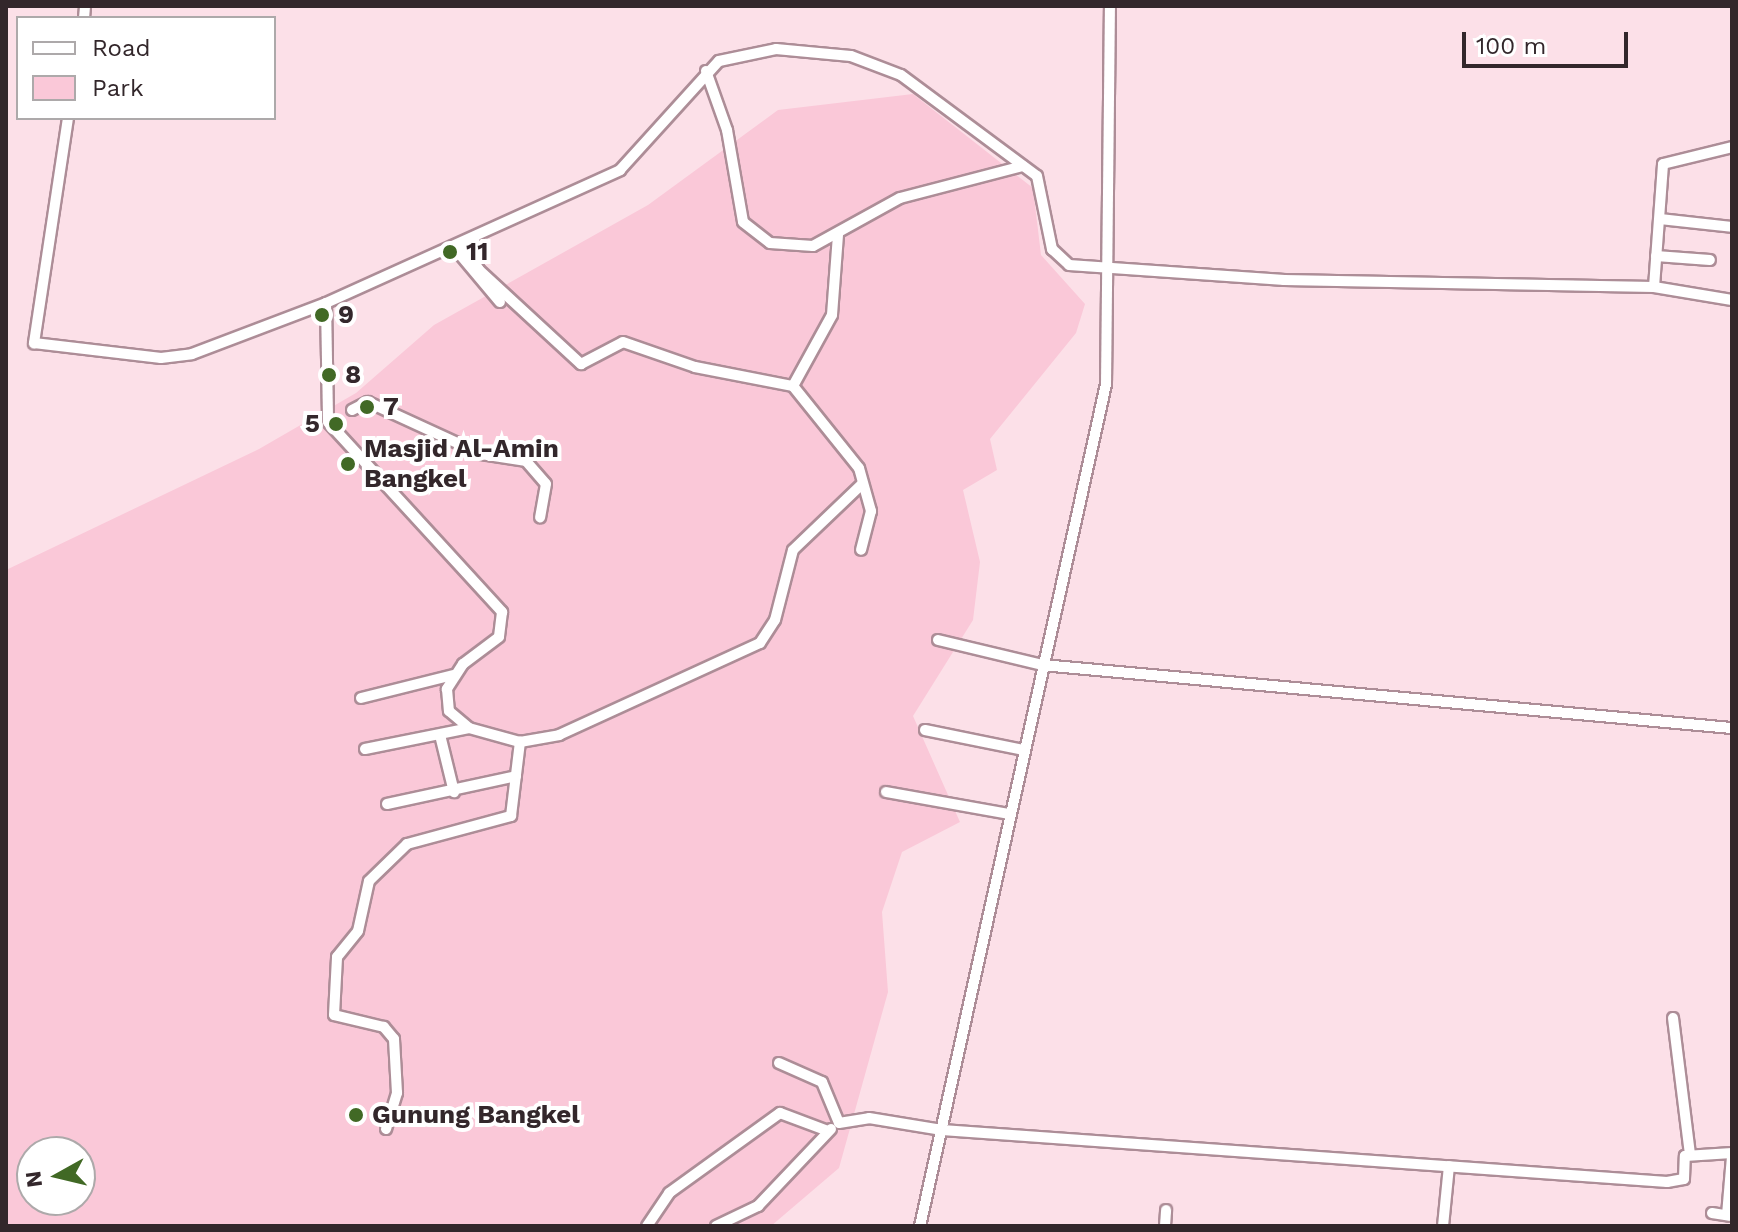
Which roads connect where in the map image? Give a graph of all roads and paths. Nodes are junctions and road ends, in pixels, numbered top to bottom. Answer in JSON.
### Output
{"nodes":[{"id":1,"x":1110,"y":6,"type":"edge"},
{"id":2,"x":706,"y":71,"type":"junction"},
{"id":3,"x":68,"y":120,"type":"edge"},
{"id":4,"x":1732,"y":147,"type":"edge"},
{"id":5,"x":1023,"y":166,"type":"junction"},
{"id":6,"x":1660,"y":219,"type":"junction"},
{"id":7,"x":1732,"y":227,"type":"edge"},
{"id":8,"x":838,"y":235,"type":"junction"},
{"id":9,"x":457,"y":244,"type":"junction"},
{"id":10,"x":1656,"y":256,"type":"junction"},
{"id":11,"x":1710,"y":260,"type":"dead end"},
{"id":12,"x":1104,"y":269,"type":"junction"},
{"id":13,"x":1654,"y":287,"type":"junction"},
{"id":14,"x":1732,"y":300,"type":"edge"},
{"id":15,"x":500,"y":302,"type":"dead end"},
{"id":16,"x":326,"y":303,"type":"junction"},
{"id":17,"x":793,"y":386,"type":"junction"},
{"id":18,"x":352,"y":410,"type":"dead end"},
{"id":19,"x":862,"y":484,"type":"junction"},
{"id":20,"x":540,"y":517,"type":"dead end"},
{"id":21,"x":861,"y":550,"type":"dead end"},
{"id":22,"x":938,"y":640,"type":"dead end"},
{"id":23,"x":1042,"y":665,"type":"junction"},
{"id":24,"x":453,"y":675,"type":"junction"},
{"id":25,"x":361,"y":698,"type":"dead end"},
{"id":26,"x":469,"y":728,"type":"junction"},
{"id":27,"x":1732,"y":728,"type":"edge"},
{"id":28,"x":925,"y":730,"type":"dead end"},
{"id":29,"x":440,"y":735,"type":"junction"},
{"id":30,"x":520,"y":742,"type":"junction"},
{"id":31,"x":365,"y":749,"type":"dead end"},
{"id":32,"x":1023,"y":750,"type":"junction"},
{"id":33,"x":516,"y":776,"type":"junction"},
{"id":34,"x":454,"y":792,"type":"junction"},
{"id":35,"x":886,"y":792,"type":"dead end"},
{"id":36,"x":387,"y":804,"type":"dead end"},
{"id":37,"x":1009,"y":814,"type":"junction"},
{"id":38,"x":1673,"y":1018,"type":"dead end"},
{"id":39,"x":779,"y":1063,"type":"dead end"},
{"id":40,"x":839,"y":1123,"type":"junction"},
{"id":41,"x":386,"y":1129,"type":"dead end"},
{"id":42,"x":942,"y":1130,"type":"junction"},
{"id":43,"x":828,"y":1131,"type":"junction"},
{"id":44,"x":1690,"y":1154,"type":"junction"},
{"id":45,"x":1732,"y":1155,"type":"edge"},
{"id":46,"x":1449,"y":1166,"type":"junction"},
{"id":47,"x":1166,"y":1210,"type":"dead end"},
{"id":48,"x":1712,"y":1213,"type":"dead end"},
{"id":49,"x":1729,"y":1216,"type":"edge"},
{"id":50,"x":647,"y":1226,"type":"edge"},
{"id":51,"x":716,"y":1226,"type":"edge"},
{"id":52,"x":920,"y":1226,"type":"edge"},
{"id":53,"x":1165,"y":1226,"type":"edge"},
{"id":54,"x":1443,"y":1226,"type":"edge"}],
"edges":[{"from":1,"to":12,"type":"street"},
{"from":2,"to":5,"type":"street"},
{"from":2,"to":8,"type":"street"},
{"from":2,"to":9,"type":"street"},
{"from":3,"to":16,"type":"street"},
{"from":4,"to":6,"type":"street"},
{"from":5,"to":8,"type":"street"},
{"from":5,"to":12,"type":"street"},
{"from":6,"to":7,"type":"street"},
{"from":6,"to":10,"type":"street"},
{"from":8,"to":17,"type":"street"},
{"from":9,"to":15,"type":"street"},
{"from":9,"to":16,"type":"street"},
{"from":9,"to":17,"type":"street"},
{"from":10,"to":11,"type":"street"},
{"from":10,"to":13,"type":"street"},
{"from":12,"to":13,"type":"street"},
{"from":12,"to":23,"type":"street"},
{"from":13,"to":14,"type":"street"},
{"from":16,"to":24,"type":"street"},
{"from":17,"to":19,"type":"street"},
{"from":18,"to":20,"type":"street"},
{"from":19,"to":21,"type":"street"},
{"from":19,"to":30,"type":"street"},
{"from":22,"to":23,"type":"street"},
{"from":23,"to":27,"type":"street"},
{"from":23,"to":32,"type":"street"},
{"from":24,"to":25,"type":"street"},
{"from":24,"to":26,"type":"street"},
{"from":26,"to":29,"type":"street"},
{"from":26,"to":30,"type":"street"},
{"from":28,"to":32,"type":"street"},
{"from":29,"to":31,"type":"street"},
{"from":29,"to":34,"type":"street"},
{"from":30,"to":33,"type":"street"},
{"from":32,"to":37,"type":"street"},
{"from":33,"to":34,"type":"street"},
{"from":33,"to":41,"type":"street"},
{"from":34,"to":36,"type":"street"},
{"from":35,"to":37,"type":"street"},
{"from":37,"to":42,"type":"street"},
{"from":38,"to":44,"type":"street"},
{"from":39,"to":40,"type":"street"},
{"from":40,"to":42,"type":"street"},
{"from":40,"to":43,"type":"street"},
{"from":42,"to":46,"type":"street"},
{"from":42,"to":52,"type":"street"},
{"from":43,"to":50,"type":"street"},
{"from":43,"to":51,"type":"street"},
{"from":44,"to":45,"type":"street"},
{"from":44,"to":46,"type":"street"},
{"from":45,"to":49,"type":"street"},
{"from":46,"to":54,"type":"street"},
{"from":47,"to":53,"type":"street"},
{"from":48,"to":49,"type":"street"}]}
